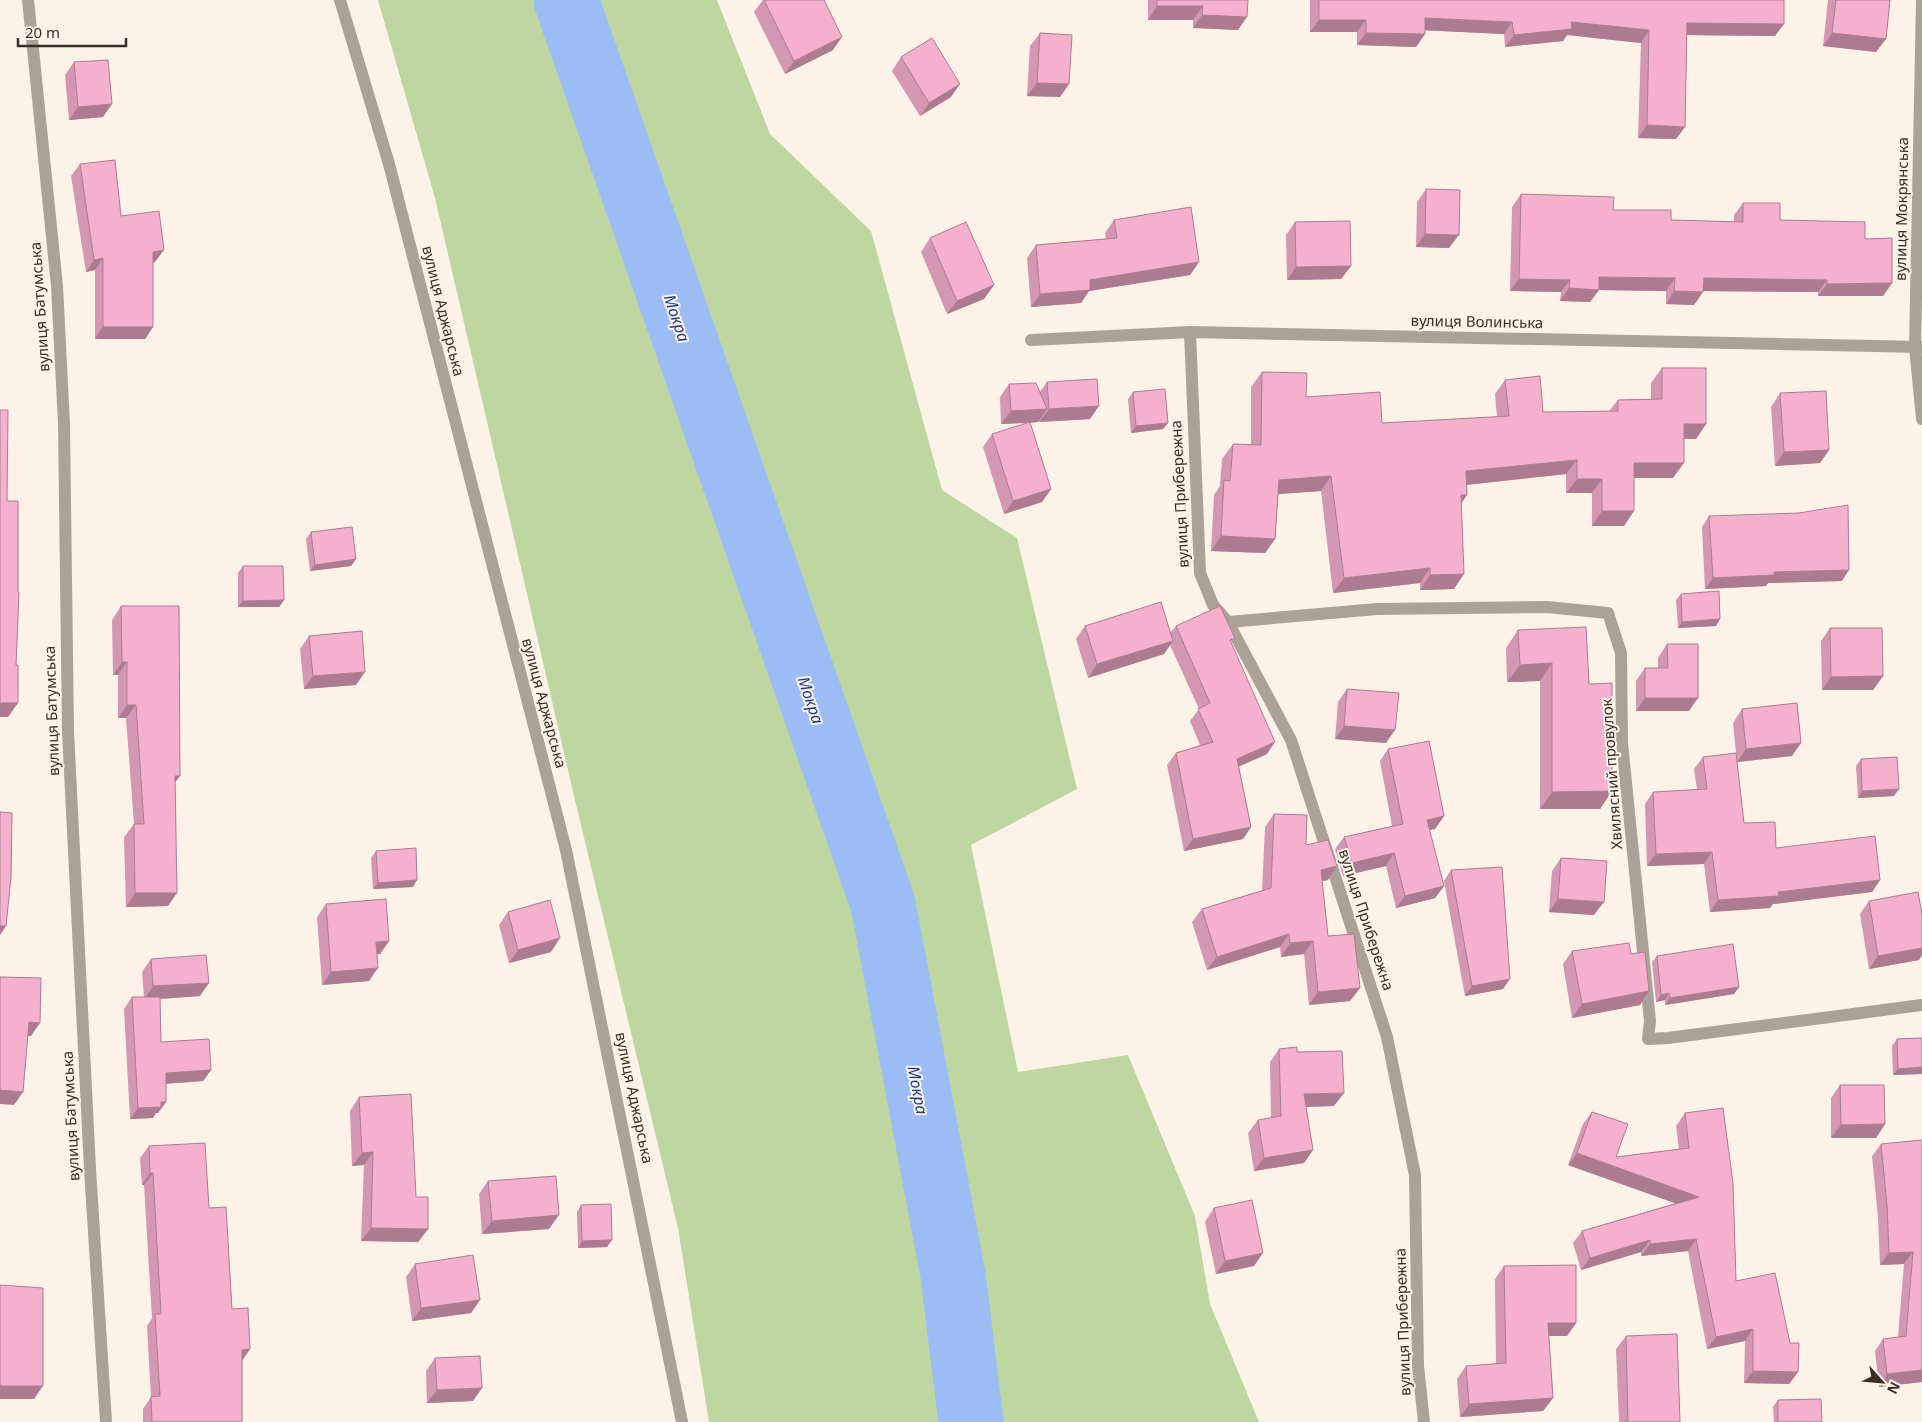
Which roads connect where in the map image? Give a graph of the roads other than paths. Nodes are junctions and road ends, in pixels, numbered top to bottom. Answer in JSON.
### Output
{"nodes":[{"id":1,"x":28,"y":0,"type":"edge"},
{"id":2,"x":340,"y":0,"type":"edge"},
{"id":3,"x":1922,"y":0,"type":"edge"},
{"id":4,"x":1190,"y":332,"type":"junction"},
{"id":5,"x":1032,"y":340,"type":"dead end"},
{"id":6,"x":1919,"y":347,"type":"edge"},
{"id":7,"x":1922,"y":419,"type":"edge"},
{"id":8,"x":1228,"y":622,"type":"junction"},
{"id":9,"x":1922,"y":1005,"type":"edge"},
{"id":10,"x":106,"y":1422,"type":"edge"},
{"id":11,"x":682,"y":1422,"type":"edge"},
{"id":12,"x":1424,"y":1422,"type":"edge"}],
"edges":[{"from":1,"to":10,"type":"street","name":"вулиця Батумська"},
{"from":2,"to":11,"type":"street","name":"вулиця Аджарська"},
{"from":3,"to":6,"type":"street","name":"вулиця Мокрянська"},
{"from":4,"to":5,"type":"street","name":"вулиця Волинська"},
{"from":4,"to":6,"type":"street","name":"вулиця Волинська"},
{"from":4,"to":8,"type":"street","name":"вулиця Прибережна"},
{"from":6,"to":7,"type":"street","name":"вулиця Мокрянська"},
{"from":8,"to":9,"type":"street","name":"Хвилясний провулок"},
{"from":8,"to":12,"type":"street","name":"вулиця Прибережна"}]}
